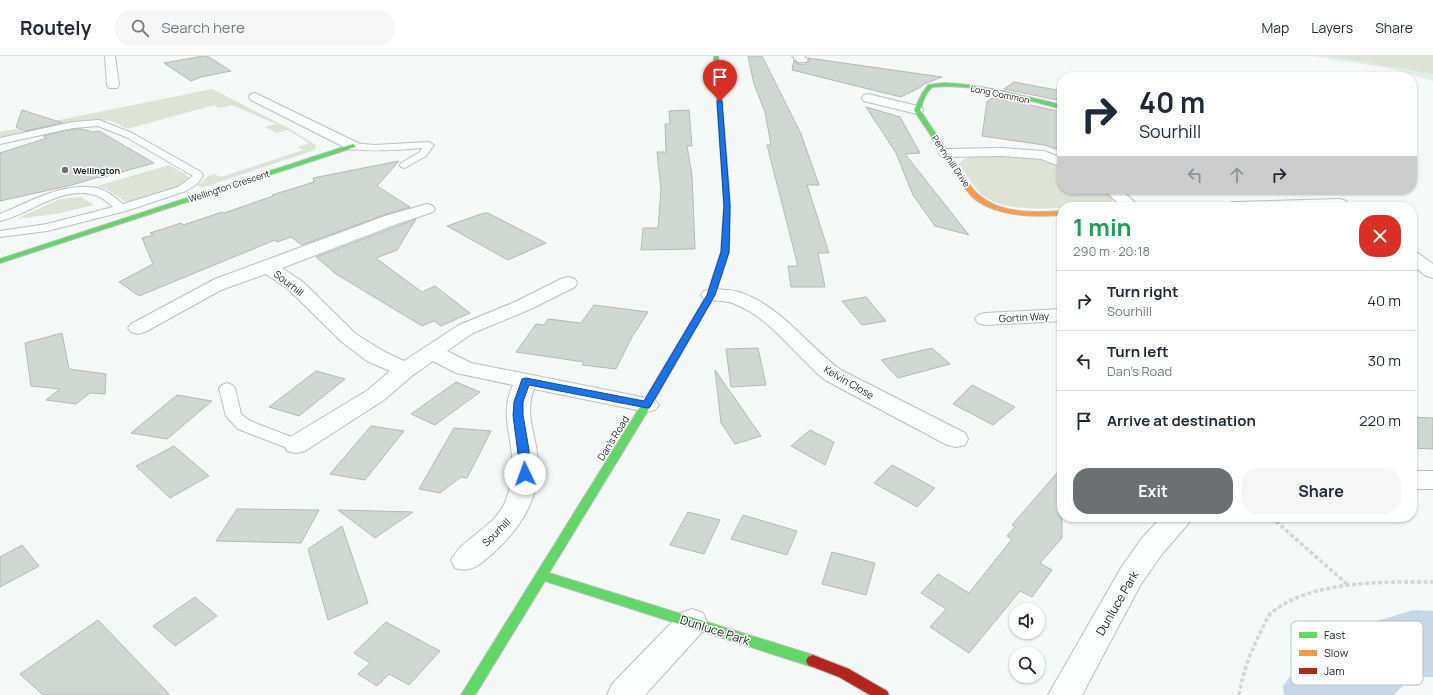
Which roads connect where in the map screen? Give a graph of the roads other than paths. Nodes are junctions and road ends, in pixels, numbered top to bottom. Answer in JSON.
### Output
{"nodes":[{"id":1,"x":110,"y":56,"type":"edge"},
{"id":2,"x":716,"y":56,"type":"edge"},
{"id":3,"x":113,"y":85,"type":"dead end"},
{"id":4,"x":255,"y":97,"type":"dead end"},
{"id":5,"x":868,"y":98,"type":"dead end"},
{"id":6,"x":1057,"y":106,"type":"edge"},
{"id":7,"x":917,"y":110,"type":"junction"},
{"id":8,"x":0,"y":141,"type":"edge"},
{"id":9,"x":353,"y":146,"type":"junction"},
{"id":10,"x":946,"y":153,"type":"junction"},
{"id":11,"x":1057,"y":161,"type":"edge"},
{"id":12,"x":405,"y":165,"type":"dead end"},
{"id":13,"x":1117,"y":194,"type":"edge"},
{"id":14,"x":1327,"y":194,"type":"edge"},
{"id":15,"x":1126,"y":202,"type":"edge"},
{"id":16,"x":1337,"y":202,"type":"edge"},
{"id":17,"x":122,"y":209,"type":"junction"},
{"id":18,"x":427,"y":209,"type":"dead end"},
{"id":19,"x":1057,"y":213,"type":"edge"},
{"id":20,"x":0,"y":218,"type":"edge"},
{"id":21,"x":0,"y":234,"type":"edge"},
{"id":22,"x":0,"y":260,"type":"edge"},
{"id":23,"x":1417,"y":260,"type":"edge"},
{"id":24,"x":268,"y":267,"type":"junction"},
{"id":25,"x":1433,"y":272,"type":"edge"},
{"id":26,"x":568,"y":283,"type":"dead end"},
{"id":27,"x":711,"y":295,"type":"junction"},
{"id":28,"x":1057,"y":315,"type":"edge"},
{"id":29,"x":985,"y":319,"type":"dead end"},
{"id":30,"x":138,"y":328,"type":"dead end"},
{"id":31,"x":432,"y":352,"type":"junction"},
{"id":32,"x":405,"y":370,"type":"junction"},
{"id":33,"x":526,"y":381,"type":"junction"},
{"id":34,"x":227,"y":388,"type":"dead end"},
{"id":35,"x":647,"y":405,"type":"junction"},
{"id":36,"x":956,"y":439,"type":"dead end"},
{"id":37,"x":296,"y":445,"type":"joint"},
{"id":38,"x":1417,"y":480,"type":"edge"},
{"id":39,"x":1433,"y":480,"type":"edge"},
{"id":40,"x":1174,"y":522,"type":"edge"},
{"id":41,"x":465,"y":560,"type":"dead end"},
{"id":42,"x":542,"y":575,"type":"junction"},
{"id":43,"x":692,"y":622,"type":"junction"},
{"id":44,"x":468,"y":695,"type":"edge"},
{"id":45,"x":624,"y":695,"type":"edge"},
{"id":46,"x":882,"y":695,"type":"edge"},
{"id":47,"x":1065,"y":695,"type":"edge"}],
"edges":[{"from":1,"to":3,"type":"street"},
{"from":2,"to":27,"type":"street","name":"Dan's Road"},
{"from":4,"to":9,"type":"street"},
{"from":5,"to":7,"type":"street"},
{"from":6,"to":7,"type":"street","name":"Long Common"},
{"from":7,"to":10,"type":"street","name":"Pennyhill Drive"},
{"from":8,"to":17,"type":"lane"},
{"from":9,"to":12,"type":"lane"},
{"from":9,"to":22,"type":"street","name":"Wellington Crescent"},
{"from":10,"to":11,"type":"street"},
{"from":10,"to":19,"type":"street","name":"Pennyhill Drive"},
{"from":13,"to":15,"type":"street"},
{"from":14,"to":16,"type":"street"},
{"from":17,"to":20,"type":"lane"},
{"from":17,"to":21,"type":"lane"},
{"from":18,"to":24,"type":"street","name":"Sourhill"},
{"from":23,"to":25,"type":"street"},
{"from":24,"to":30,"type":"street","name":"Sourhill"},
{"from":24,"to":32,"type":"street","name":"Sourhill"},
{"from":26,"to":31,"type":"street"},
{"from":27,"to":35,"type":"street","name":"Dan's Road"},
{"from":27,"to":36,"type":"street","name":"Kelvin Close"},
{"from":28,"to":29,"type":"street","name":"Gortin Way"},
{"from":31,"to":32,"type":"street"},
{"from":31,"to":33,"type":"street"},
{"from":32,"to":37,"type":"street"},
{"from":33,"to":35,"type":"street"},
{"from":33,"to":41,"type":"street","name":"Sourhill"},
{"from":34,"to":37,"type":"lane"},
{"from":35,"to":42,"type":"street","name":"Dan's Road"},
{"from":38,"to":39,"type":"street"},
{"from":40,"to":47,"type":"street","name":"Dunluce Park"},
{"from":42,"to":43,"type":"street","name":"Dunluce Park"},
{"from":42,"to":44,"type":"street","name":"Dan's Road"},
{"from":43,"to":45,"type":"street"},
{"from":43,"to":46,"type":"street","name":"Dunluce Park"}]}
